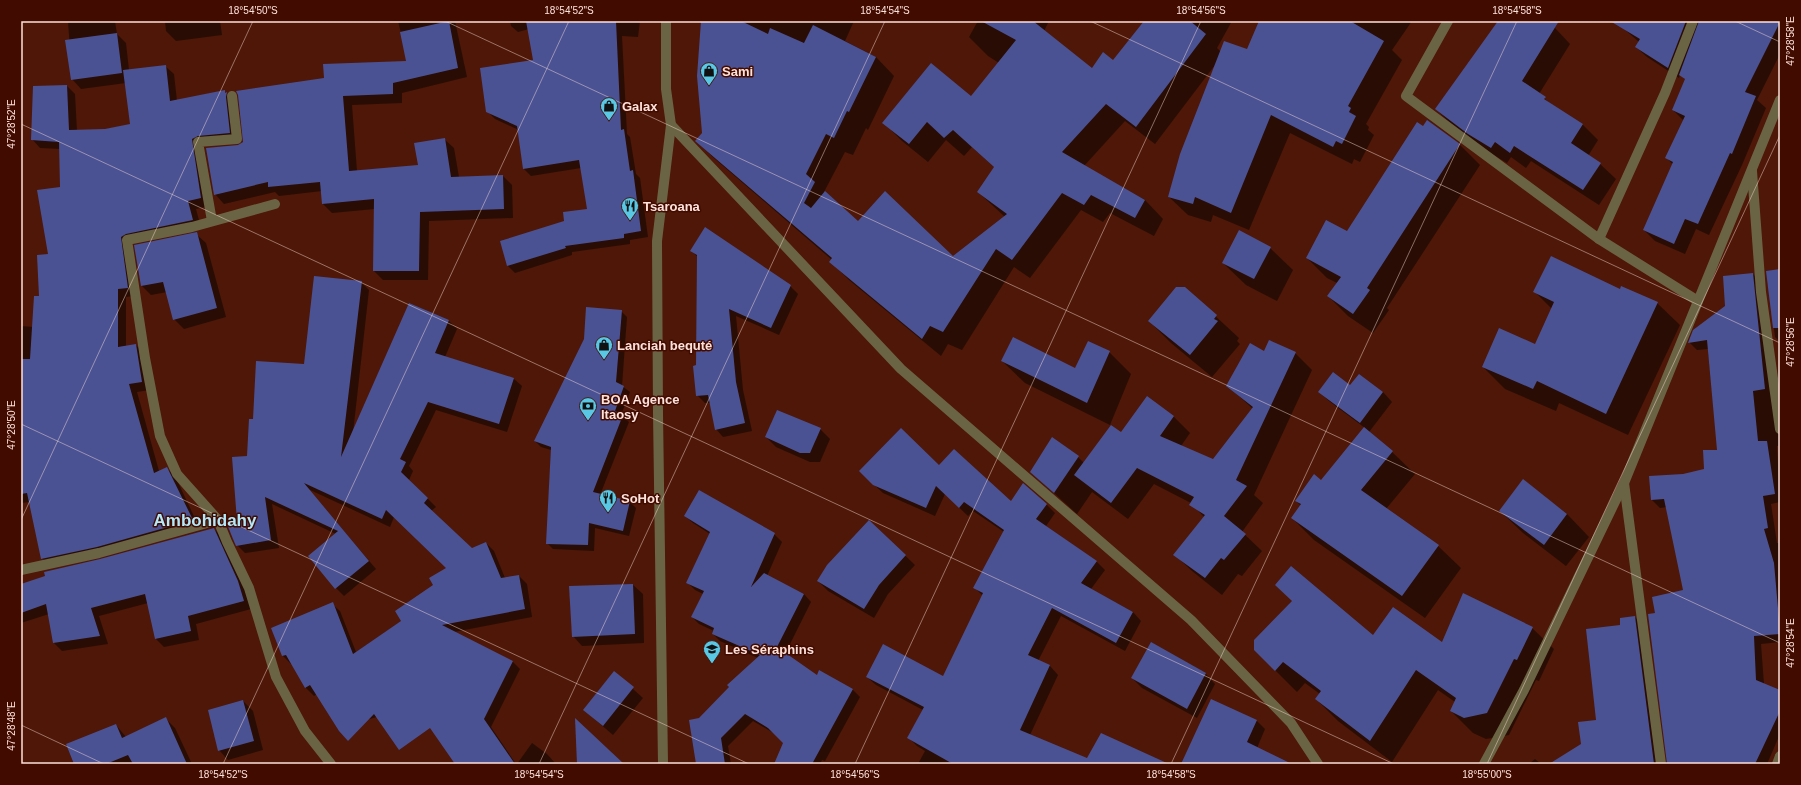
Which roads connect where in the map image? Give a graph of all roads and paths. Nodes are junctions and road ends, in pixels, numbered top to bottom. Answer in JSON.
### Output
{"nodes":[{"id":1,"x":666,"y":21,"type":"edge"},
{"id":2,"x":1448,"y":21,"type":"edge"},
{"id":3,"x":1693,"y":21,"type":"edge"},
{"id":4,"x":232,"y":96,"type":"dead end"},
{"id":5,"x":1780,"y":100,"type":"edge"},
{"id":6,"x":671,"y":125,"type":"junction"},
{"id":7,"x":1751,"y":168,"type":"junction"},
{"id":8,"x":275,"y":204,"type":"dead end"},
{"id":9,"x":212,"y":221,"type":"junction"},
{"id":10,"x":1599,"y":239,"type":"junction"},
{"id":11,"x":1698,"y":301,"type":"junction"},
{"id":12,"x":1780,"y":429,"type":"edge"},
{"id":13,"x":1624,"y":483,"type":"junction"},
{"id":14,"x":218,"y":520,"type":"junction"},
{"id":15,"x":21,"y":570,"type":"edge"},
{"id":16,"x":1780,"y":756,"type":"edge"},
{"id":17,"x":330,"y":764,"type":"edge"},
{"id":18,"x":663,"y":764,"type":"edge"},
{"id":19,"x":1318,"y":764,"type":"edge"},
{"id":20,"x":1484,"y":764,"type":"edge"},
{"id":21,"x":1661,"y":764,"type":"edge"},
{"id":22,"x":1777,"y":764,"type":"edge"}],
"edges":[{"from":1,"to":6,"type":"street"},
{"from":2,"to":10,"type":"street"},
{"from":3,"to":10,"type":"street"},
{"from":4,"to":9,"type":"street"},
{"from":5,"to":7,"type":"street"},
{"from":6,"to":18,"type":"street"},
{"from":6,"to":19,"type":"street"},
{"from":7,"to":11,"type":"street"},
{"from":7,"to":12,"type":"street"},
{"from":8,"to":9,"type":"street"},
{"from":9,"to":14,"type":"street"},
{"from":10,"to":11,"type":"street"},
{"from":11,"to":13,"type":"street"},
{"from":13,"to":20,"type":"street"},
{"from":13,"to":21,"type":"street"},
{"from":14,"to":15,"type":"street"},
{"from":14,"to":17,"type":"street"},
{"from":16,"to":22,"type":"street"}]}
